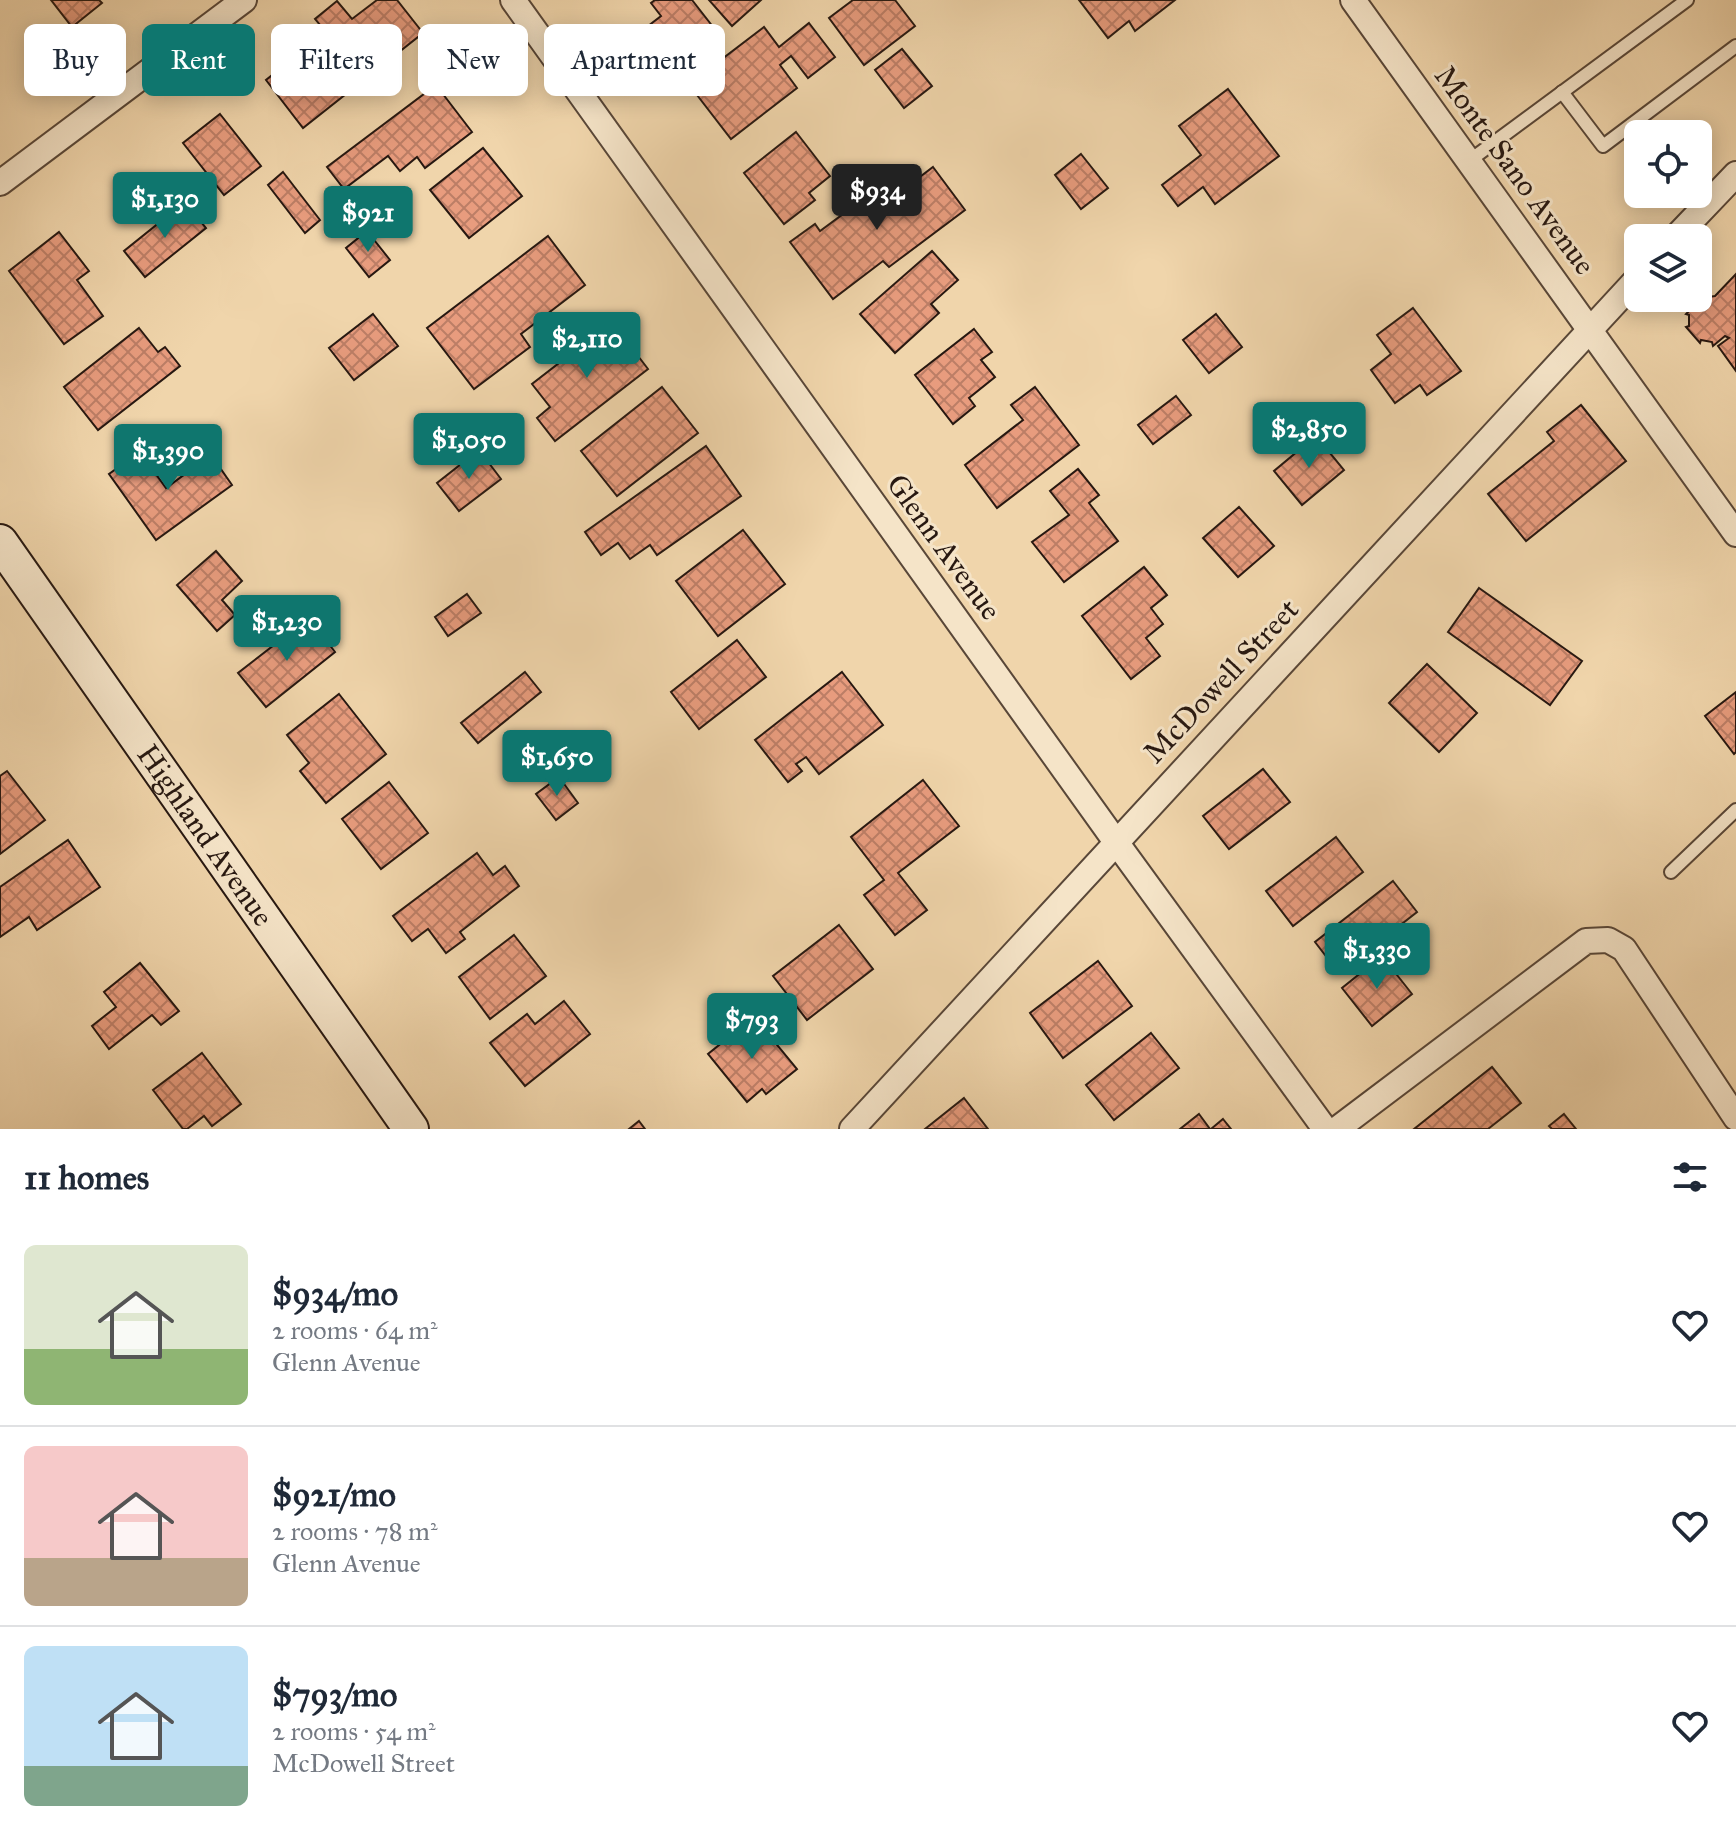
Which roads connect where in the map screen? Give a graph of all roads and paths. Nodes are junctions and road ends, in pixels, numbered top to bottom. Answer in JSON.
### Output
{"nodes":[{"id":1,"x":244,"y":0,"type":"edge"},
{"id":2,"x":513,"y":0,"type":"edge"},
{"id":3,"x":1353,"y":0,"type":"edge"},
{"id":4,"x":1687,"y":0,"type":"edge"},
{"id":5,"x":1736,"y":46,"type":"edge"},
{"id":6,"x":1562,"y":92,"type":"junction"},
{"id":7,"x":1469,"y":161,"type":"junction"},
{"id":8,"x":1736,"y":174,"type":"edge"},
{"id":9,"x":0,"y":183,"type":"edge"},
{"id":10,"x":1688,"y":224,"type":"edge"},
{"id":11,"x":1624,"y":293,"type":"edge"},
{"id":12,"x":1590,"y":329,"type":"junction"},
{"id":13,"x":1736,"y":534,"type":"edge"},
{"id":14,"x":0,"y":542,"type":"edge"},
{"id":15,"x":1736,"y":810,"type":"edge"},
{"id":16,"x":1116,"y":842,"type":"junction"},
{"id":17,"x":1671,"y":872,"type":"dead end"},
{"id":18,"x":1736,"y":1118,"type":"edge"},
{"id":19,"x":411,"y":1129,"type":"edge"},
{"id":20,"x":852,"y":1129,"type":"edge"},
{"id":21,"x":1325,"y":1129,"type":"edge"},
{"id":22,"x":1337,"y":1129,"type":"edge"}],
"edges":[{"from":1,"to":9,"type":"street"},
{"from":2,"to":16,"type":"street","name":"Glenn Avenue"},
{"from":3,"to":7,"type":"street","name":"Monte Sano Avenue"},
{"from":4,"to":6,"type":"lane"},
{"from":5,"to":6,"type":"lane"},
{"from":6,"to":7,"type":"lane"},
{"from":7,"to":12,"type":"street","name":"Monte Sano Avenue"},
{"from":8,"to":10,"type":"street"},
{"from":11,"to":12,"type":"street","name":"McDowell Street"},
{"from":12,"to":13,"type":"street","name":"Monte Sano Avenue"},
{"from":12,"to":16,"type":"street","name":"McDowell Street"},
{"from":14,"to":19,"type":"main road","name":"Highland Avenue"},
{"from":15,"to":17,"type":"lane"},
{"from":16,"to":20,"type":"street","name":"McDowell Street"},
{"from":16,"to":21,"type":"street","name":"Glenn Avenue"},
{"from":18,"to":22,"type":"street"}]}
